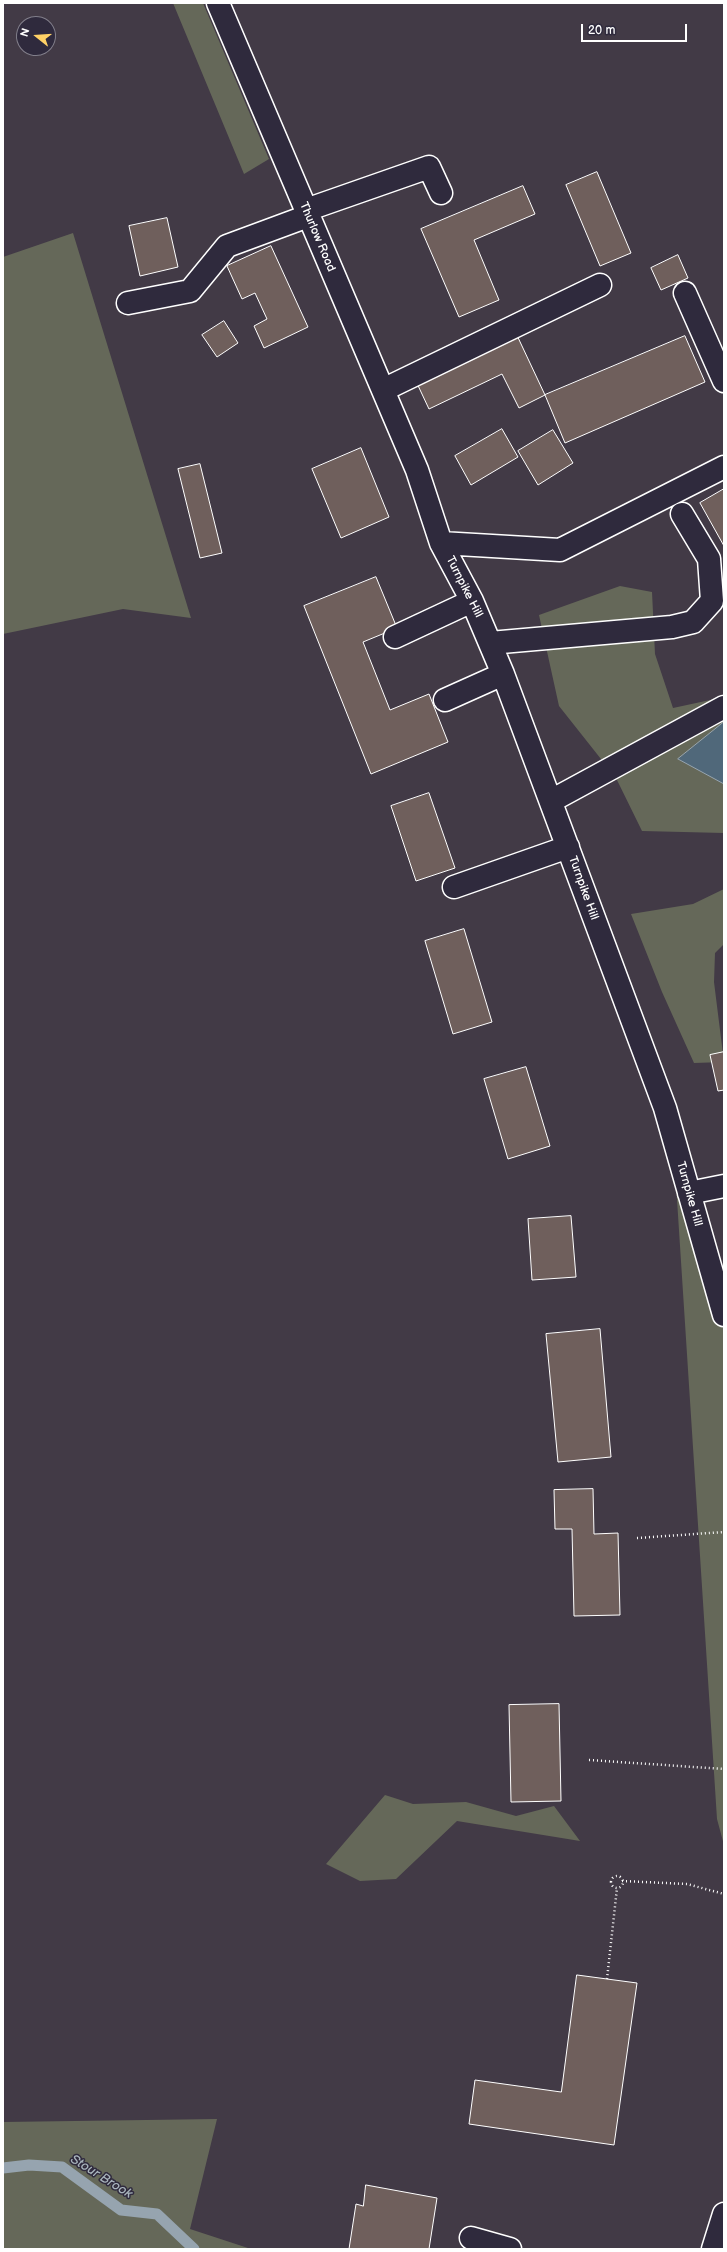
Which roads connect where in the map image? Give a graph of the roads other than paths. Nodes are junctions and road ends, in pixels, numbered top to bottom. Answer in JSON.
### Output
{"nodes":[{"id":1,"x":218,"y":3,"type":"edge"},
{"id":2,"x":441,"y":193,"type":"dead end"},
{"id":3,"x":307,"y":213,"type":"junction"},
{"id":4,"x":600,"y":285,"type":"dead end"},
{"id":5,"x":685,"y":293,"type":"dead end"},
{"id":6,"x":128,"y":303,"type":"dead end"},
{"id":7,"x":724,"y":381,"type":"edge"},
{"id":8,"x":383,"y":390,"type":"junction"},
{"id":9,"x":724,"y":468,"type":"edge"},
{"id":10,"x":417,"y":470,"type":"joint"},
{"id":11,"x":682,"y":514,"type":"dead end"},
{"id":12,"x":441,"y":543,"type":"junction"},
{"id":13,"x":472,"y":602,"type":"junction"},
{"id":14,"x":395,"y":637,"type":"dead end"},
{"id":15,"x":490,"y":643,"type":"junction"},
{"id":16,"x":503,"y":674,"type":"junction"},
{"id":17,"x":445,"y":700,"type":"dead end"},
{"id":18,"x":724,"y":707,"type":"edge"},
{"id":19,"x":551,"y":801,"type":"junction"},
{"id":20,"x":568,"y":847,"type":"junction"},
{"id":21,"x":454,"y":887,"type":"dead end"},
{"id":22,"x":724,"y":1186,"type":"edge"},
{"id":23,"x":689,"y":1193,"type":"junction"},
{"id":24,"x":724,"y":1315,"type":"edge"},
{"id":25,"x":724,"y":2214,"type":"edge"},
{"id":26,"x":471,"y":2238,"type":"dead end"},
{"id":27,"x":510,"y":2249,"type":"edge"},
{"id":28,"x":713,"y":2249,"type":"edge"}],
"edges":[{"from":1,"to":3,"type":"street","name":"Thurlow Road"},
{"from":2,"to":3,"type":"street"},
{"from":3,"to":6,"type":"street"},
{"from":3,"to":8,"type":"street","name":"Thurlow Road"},
{"from":4,"to":8,"type":"street"},
{"from":5,"to":7,"type":"street"},
{"from":8,"to":10,"type":"street","name":"Thurlow Road"},
{"from":9,"to":12,"type":"street"},
{"from":10,"to":12,"type":"street","name":"Turnpike Hill"},
{"from":11,"to":15,"type":"street"},
{"from":12,"to":13,"type":"street","name":"Turnpike Hill"},
{"from":13,"to":14,"type":"street"},
{"from":13,"to":15,"type":"street","name":"Turnpike Hill"},
{"from":15,"to":16,"type":"street","name":"Turnpike Hill"},
{"from":16,"to":17,"type":"street"},
{"from":16,"to":19,"type":"street","name":"Turnpike Hill"},
{"from":18,"to":19,"type":"street"},
{"from":19,"to":20,"type":"street","name":"Turnpike Hill"},
{"from":20,"to":21,"type":"street"},
{"from":20,"to":23,"type":"street","name":"Turnpike Hill"},
{"from":22,"to":23,"type":"street"},
{"from":23,"to":24,"type":"street","name":"Turnpike Hill"},
{"from":25,"to":28,"type":"street"},
{"from":26,"to":27,"type":"street"}]}
